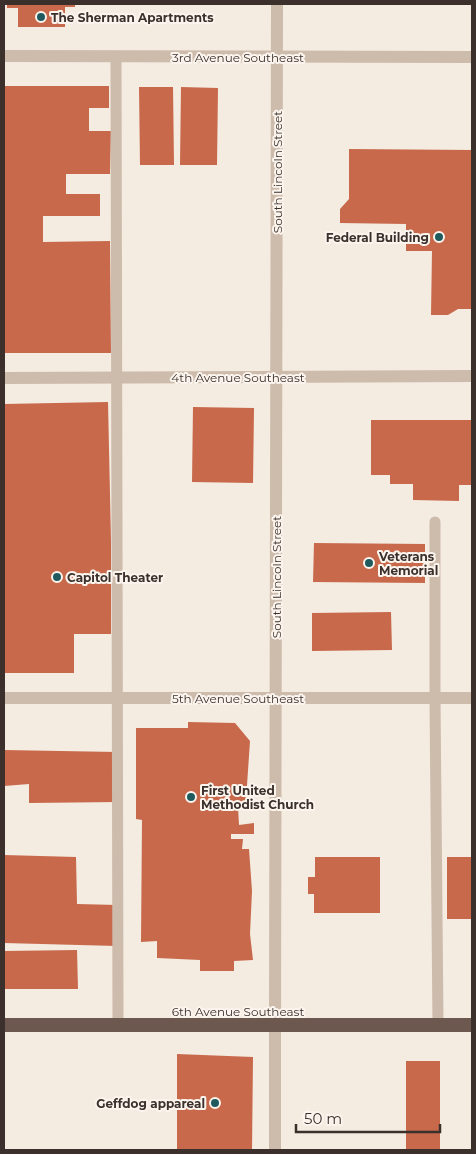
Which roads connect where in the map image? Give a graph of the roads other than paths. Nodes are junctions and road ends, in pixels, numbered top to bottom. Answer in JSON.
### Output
{"nodes":[{"id":1,"x":278,"y":4,"type":"edge"},
{"id":2,"x":4,"y":56,"type":"edge"},
{"id":3,"x":116,"y":56,"type":"junction"},
{"id":4,"x":278,"y":57,"type":"junction"},
{"id":5,"x":472,"y":57,"type":"edge"},
{"id":6,"x":276,"y":376,"type":"junction"},
{"id":7,"x":472,"y":376,"type":"edge"},
{"id":8,"x":115,"y":377,"type":"junction"},
{"id":9,"x":4,"y":378,"type":"edge"},
{"id":10,"x":435,"y":522,"type":"dead end"},
{"id":11,"x":4,"y":698,"type":"edge"},
{"id":12,"x":117,"y":698,"type":"junction"},
{"id":13,"x":276,"y":698,"type":"junction"},
{"id":14,"x":435,"y":698,"type":"junction"},
{"id":15,"x":472,"y":698,"type":"edge"},
{"id":16,"x":4,"y":1026,"type":"edge"},
{"id":17,"x":118,"y":1026,"type":"junction"},
{"id":18,"x":275,"y":1026,"type":"junction"},
{"id":19,"x":438,"y":1026,"type":"junction"},
{"id":20,"x":472,"y":1026,"type":"edge"},
{"id":21,"x":275,"y":1150,"type":"edge"}],
"edges":[{"from":1,"to":4,"type":"street","name":"South Lincoln Street"},
{"from":2,"to":3,"type":"street","name":"3rd Avenue Southeast"},
{"from":3,"to":4,"type":"street","name":"3rd Avenue Southeast"},
{"from":3,"to":8,"type":"lane"},
{"from":4,"to":5,"type":"street","name":"3rd Avenue Southeast"},
{"from":4,"to":6,"type":"street","name":"South Lincoln Street"},
{"from":6,"to":7,"type":"street","name":"4th Avenue Southeast"},
{"from":6,"to":8,"type":"street","name":"4th Avenue Southeast"},
{"from":6,"to":13,"type":"street","name":"South Lincoln Street"},
{"from":8,"to":9,"type":"street","name":"4th Avenue Southeast"},
{"from":8,"to":12,"type":"lane"},
{"from":10,"to":14,"type":"lane"},
{"from":11,"to":12,"type":"street","name":"5th Avenue Southeast"},
{"from":12,"to":13,"type":"street","name":"5th Avenue Southeast"},
{"from":12,"to":17,"type":"lane"},
{"from":13,"to":14,"type":"street","name":"5th Avenue Southeast"},
{"from":13,"to":18,"type":"street","name":"South Lincoln Street"},
{"from":14,"to":15,"type":"street","name":"5th Avenue Southeast"},
{"from":14,"to":19,"type":"lane"},
{"from":16,"to":17,"type":"highway","name":"6th Avenue Southeast"},
{"from":17,"to":18,"type":"highway","name":"6th Avenue Southeast"},
{"from":18,"to":19,"type":"highway","name":"6th Avenue Southeast"},
{"from":18,"to":21,"type":"street","name":"South Lincoln Street"},
{"from":19,"to":20,"type":"highway","name":"6th Avenue Southeast"}]}
